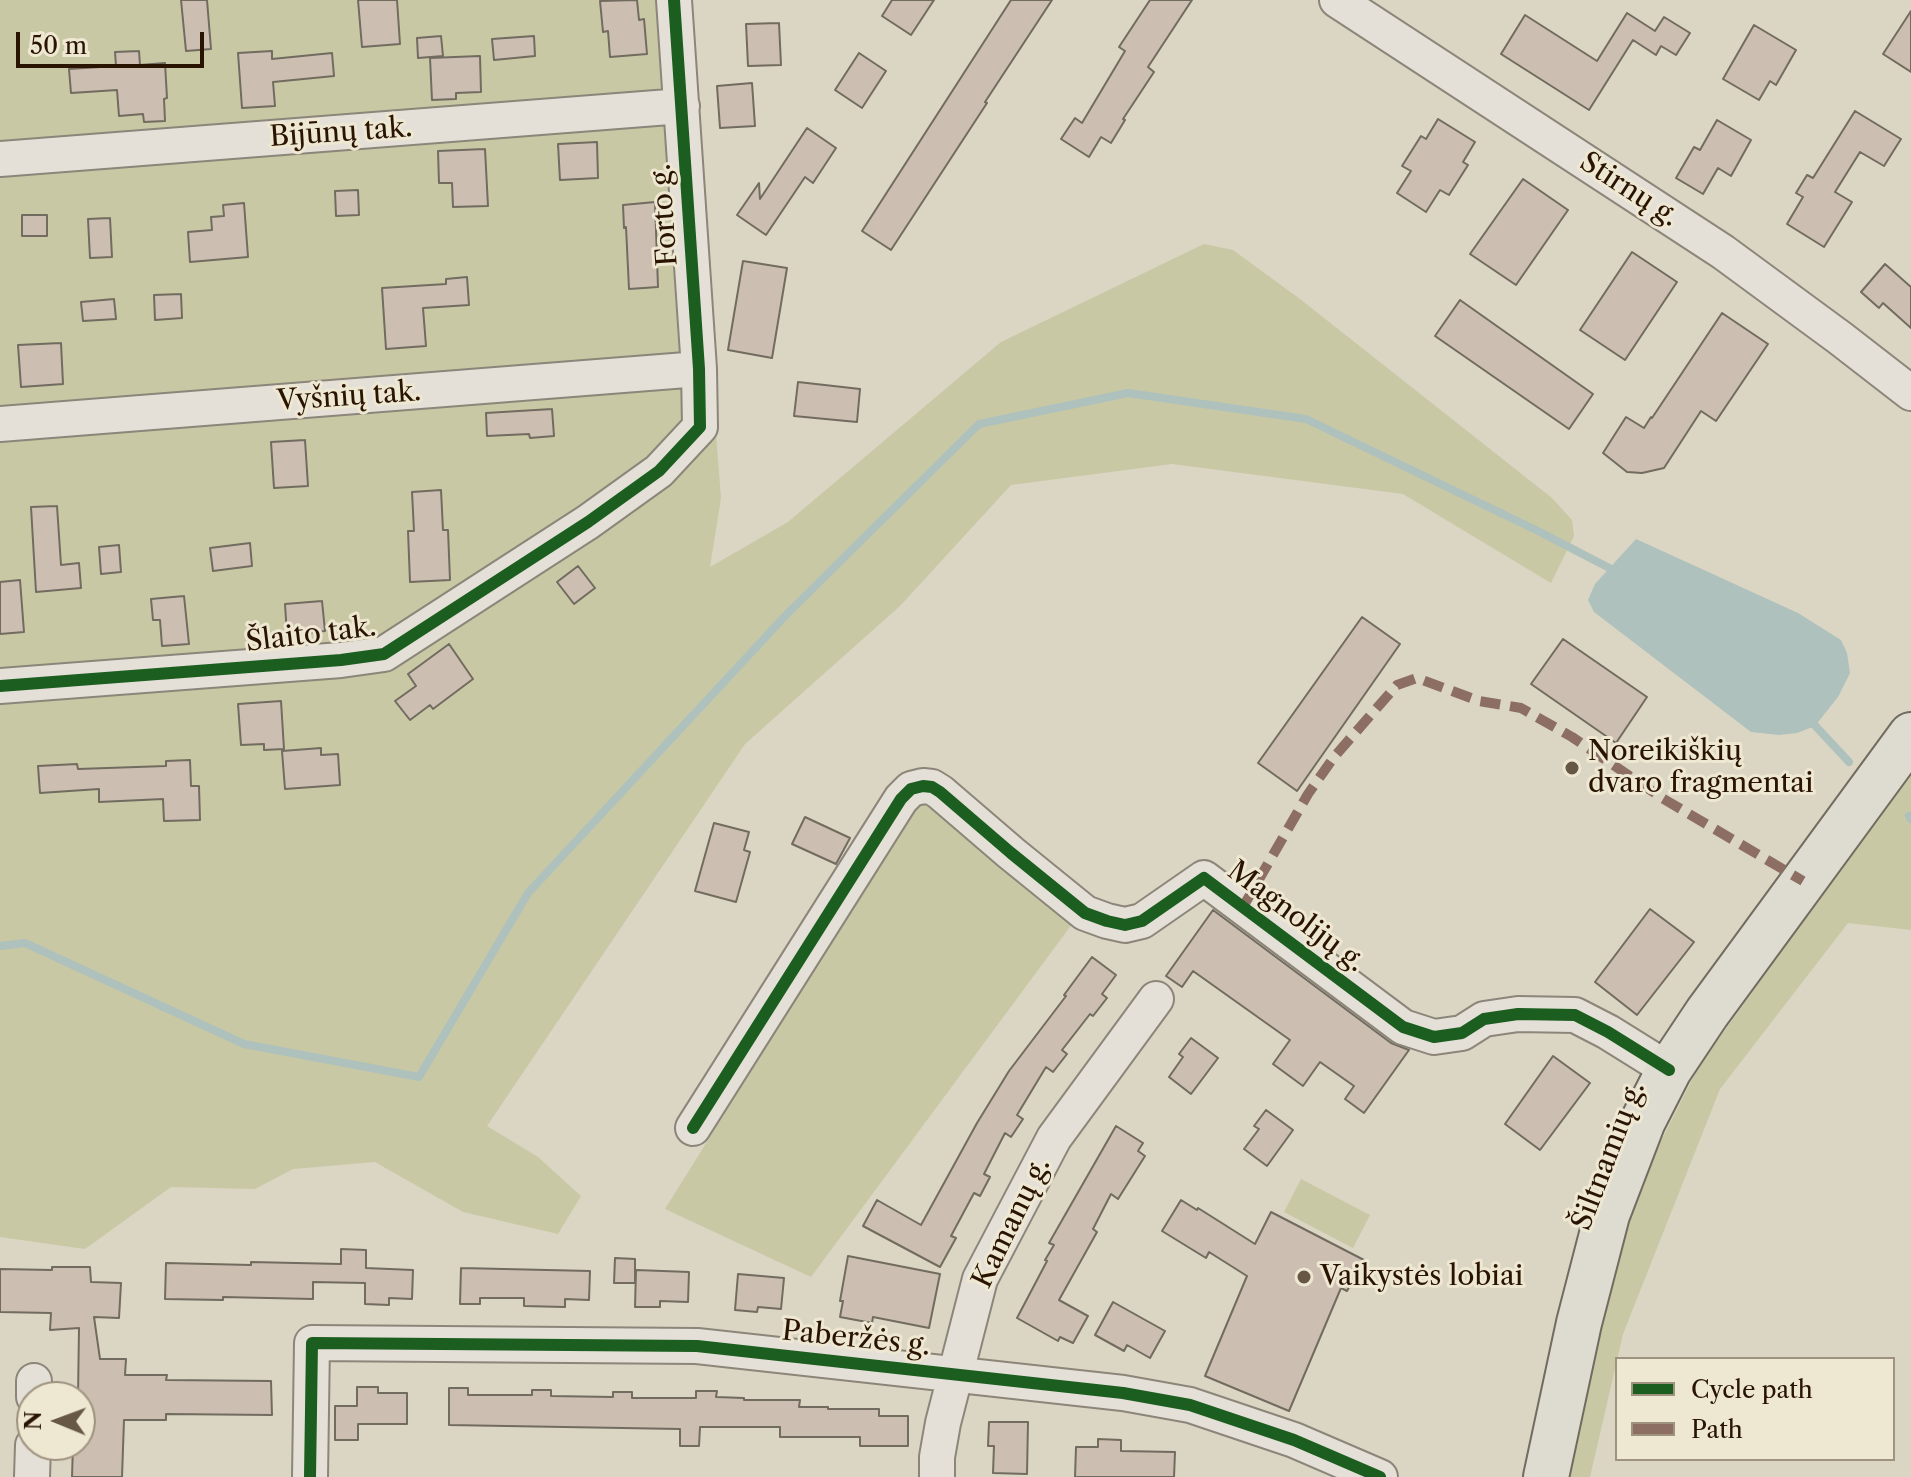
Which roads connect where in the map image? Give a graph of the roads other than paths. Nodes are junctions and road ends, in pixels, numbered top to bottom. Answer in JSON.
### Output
{"nodes":[{"id":1,"x":674,"y":0,"type":"edge"},
{"id":2,"x":1337,"y":0,"type":"edge"},
{"id":3,"x":682,"y":106,"type":"junction"},
{"id":4,"x":0,"y":159,"type":"edge"},
{"id":5,"x":699,"y":369,"type":"junction"},
{"id":6,"x":1911,"y":393,"type":"edge"},
{"id":7,"x":0,"y":424,"type":"edge"},
{"id":8,"x":700,"y":427,"type":"joint"},
{"id":9,"x":0,"y":686,"type":"edge"},
{"id":10,"x":1911,"y":735,"type":"edge"},
{"id":11,"x":1156,"y":999,"type":"dead end"},
{"id":12,"x":1669,"y":1070,"type":"junction"},
{"id":13,"x":693,"y":1128,"type":"dead end"},
{"id":14,"x":955,"y":1374,"type":"junction"},
{"id":15,"x":310,"y":1477,"type":"edge"},
{"id":16,"x":937,"y":1477,"type":"edge"},
{"id":17,"x":1380,"y":1477,"type":"edge"},
{"id":18,"x":1546,"y":1477,"type":"edge"}],
"edges":[{"from":1,"to":3,"type":"street","name":"Forto g."},
{"from":2,"to":6,"type":"street","name":"Stirnų g."},
{"from":3,"to":4,"type":"street","name":"Bijūnų tak."},
{"from":3,"to":5,"type":"street","name":"Forto g."},
{"from":5,"to":7,"type":"street","name":"Vyšnių tak."},
{"from":5,"to":8,"type":"street","name":"Forto g."},
{"from":8,"to":9,"type":"street","name":"Šlaito tak."},
{"from":10,"to":12,"type":"main road","name":"Šiltnamių g."},
{"from":11,"to":14,"type":"street","name":"Kamanų g."},
{"from":12,"to":13,"type":"street","name":"Magnolijų g."},
{"from":12,"to":18,"type":"main road","name":"Šiltnamių g."},
{"from":14,"to":15,"type":"street","name":"Paberžės g."},
{"from":14,"to":16,"type":"street","name":"Kamanų g."},
{"from":14,"to":17,"type":"street","name":"Paberžės g."}]}
